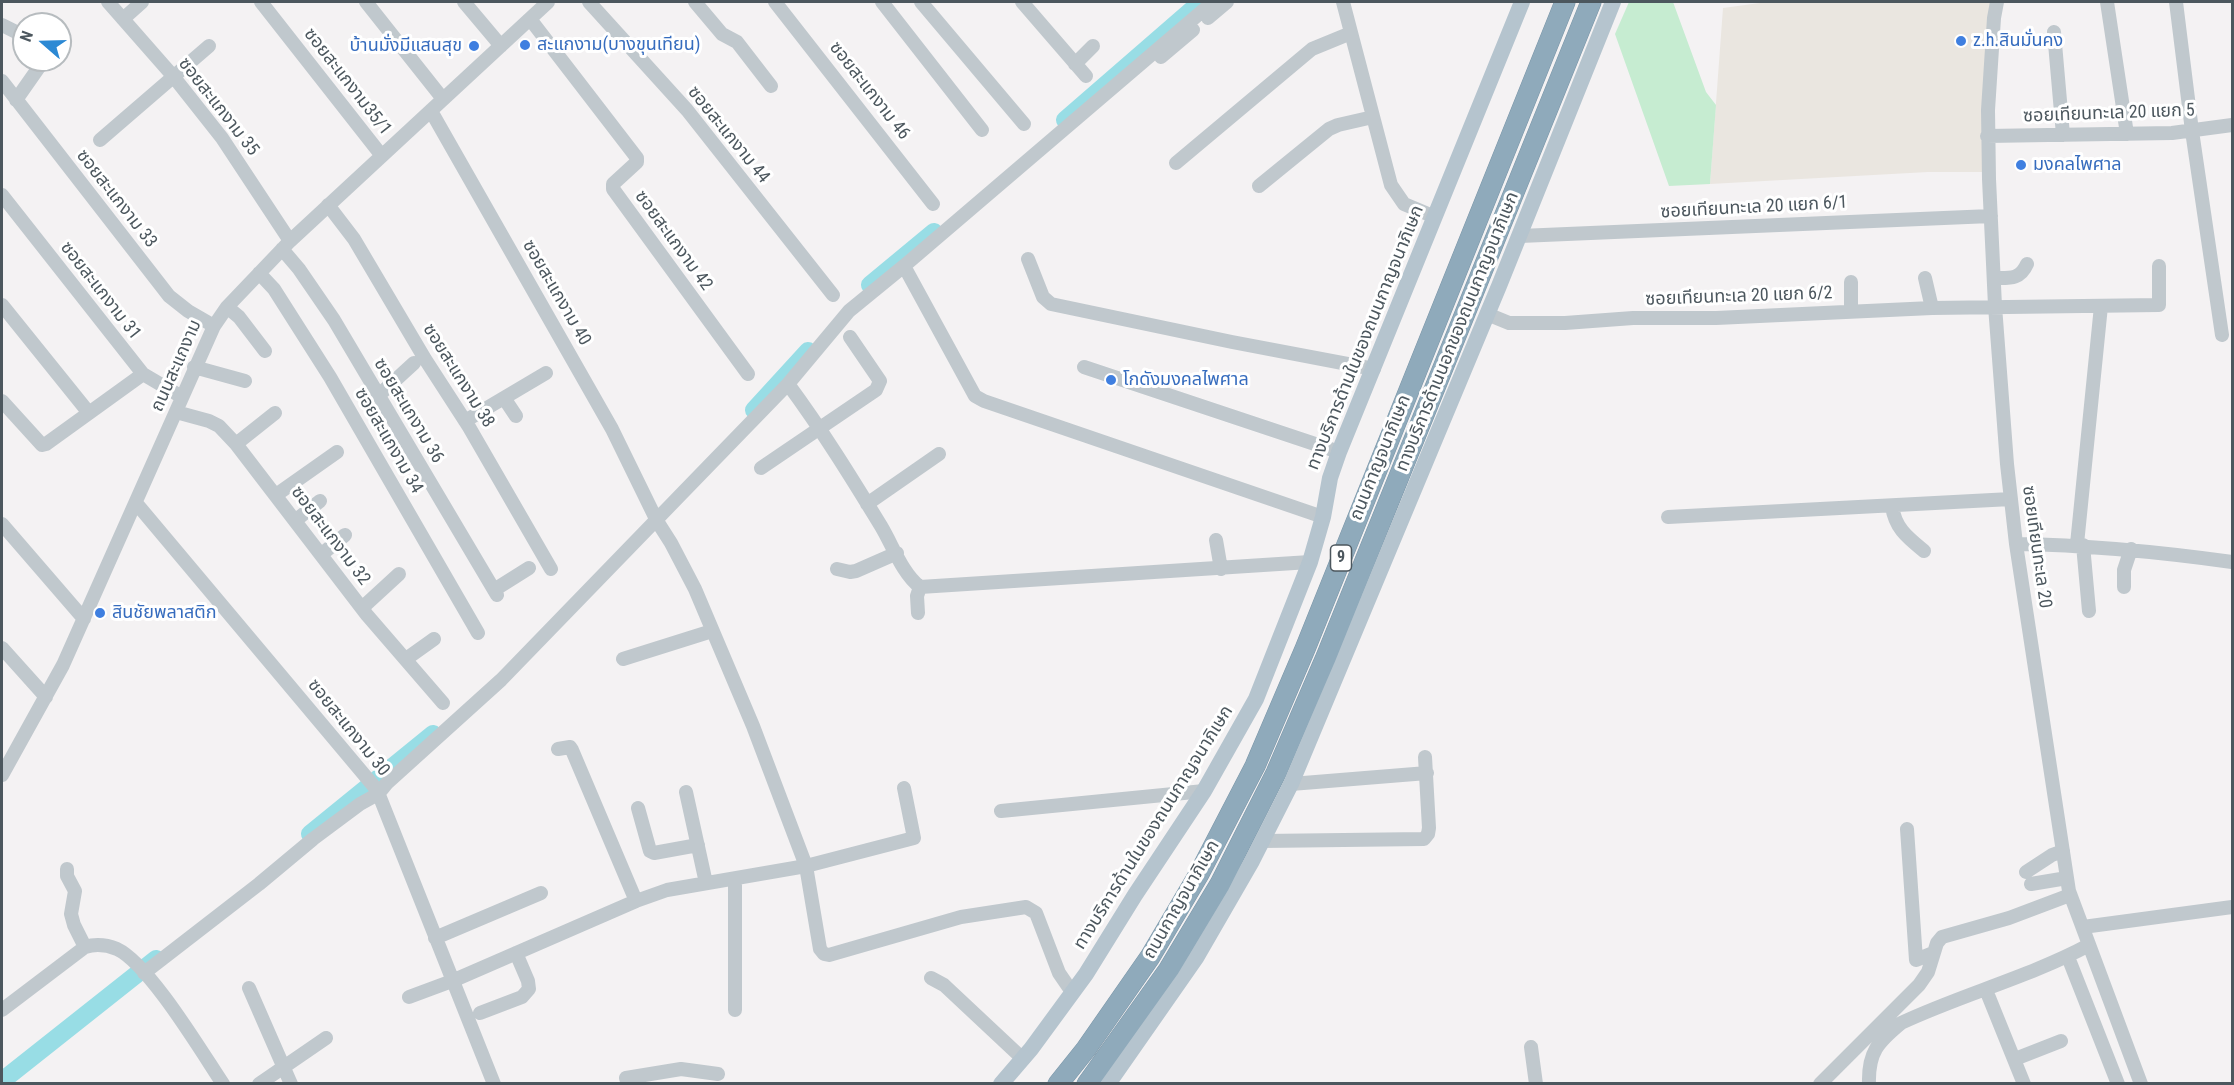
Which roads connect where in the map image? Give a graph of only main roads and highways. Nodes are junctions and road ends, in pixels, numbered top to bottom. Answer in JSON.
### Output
{"nodes":[{"id":1,"x":1522,"y":2,"type":"edge"},
{"id":2,"x":1565,"y":2,"type":"edge"},
{"id":3,"x":1591,"y":2,"type":"edge"},
{"id":4,"x":1613,"y":2,"type":"edge"},
{"id":5,"x":1001,"y":1083,"type":"edge"},
{"id":6,"x":1058,"y":1083,"type":"edge"},
{"id":7,"x":1087,"y":1083,"type":"edge"},
{"id":8,"x":1108,"y":1083,"type":"edge"}],
"edges":[{"from":1,"to":5,"type":"main road","name":"ทางบริการด้านในของถนนกาญจนาภิเษก"},
{"from":2,"to":6,"type":"highway","name":"ถนนกาญจนาภิเษก","number":"9"},
{"from":3,"to":7,"type":"highway","name":"ถนนกาญจนาภิเษก","number":"9"},
{"from":4,"to":8,"type":"main road","name":"ทางบริการด้านนอกของถนนกาญจนาภิเษก"}]}
